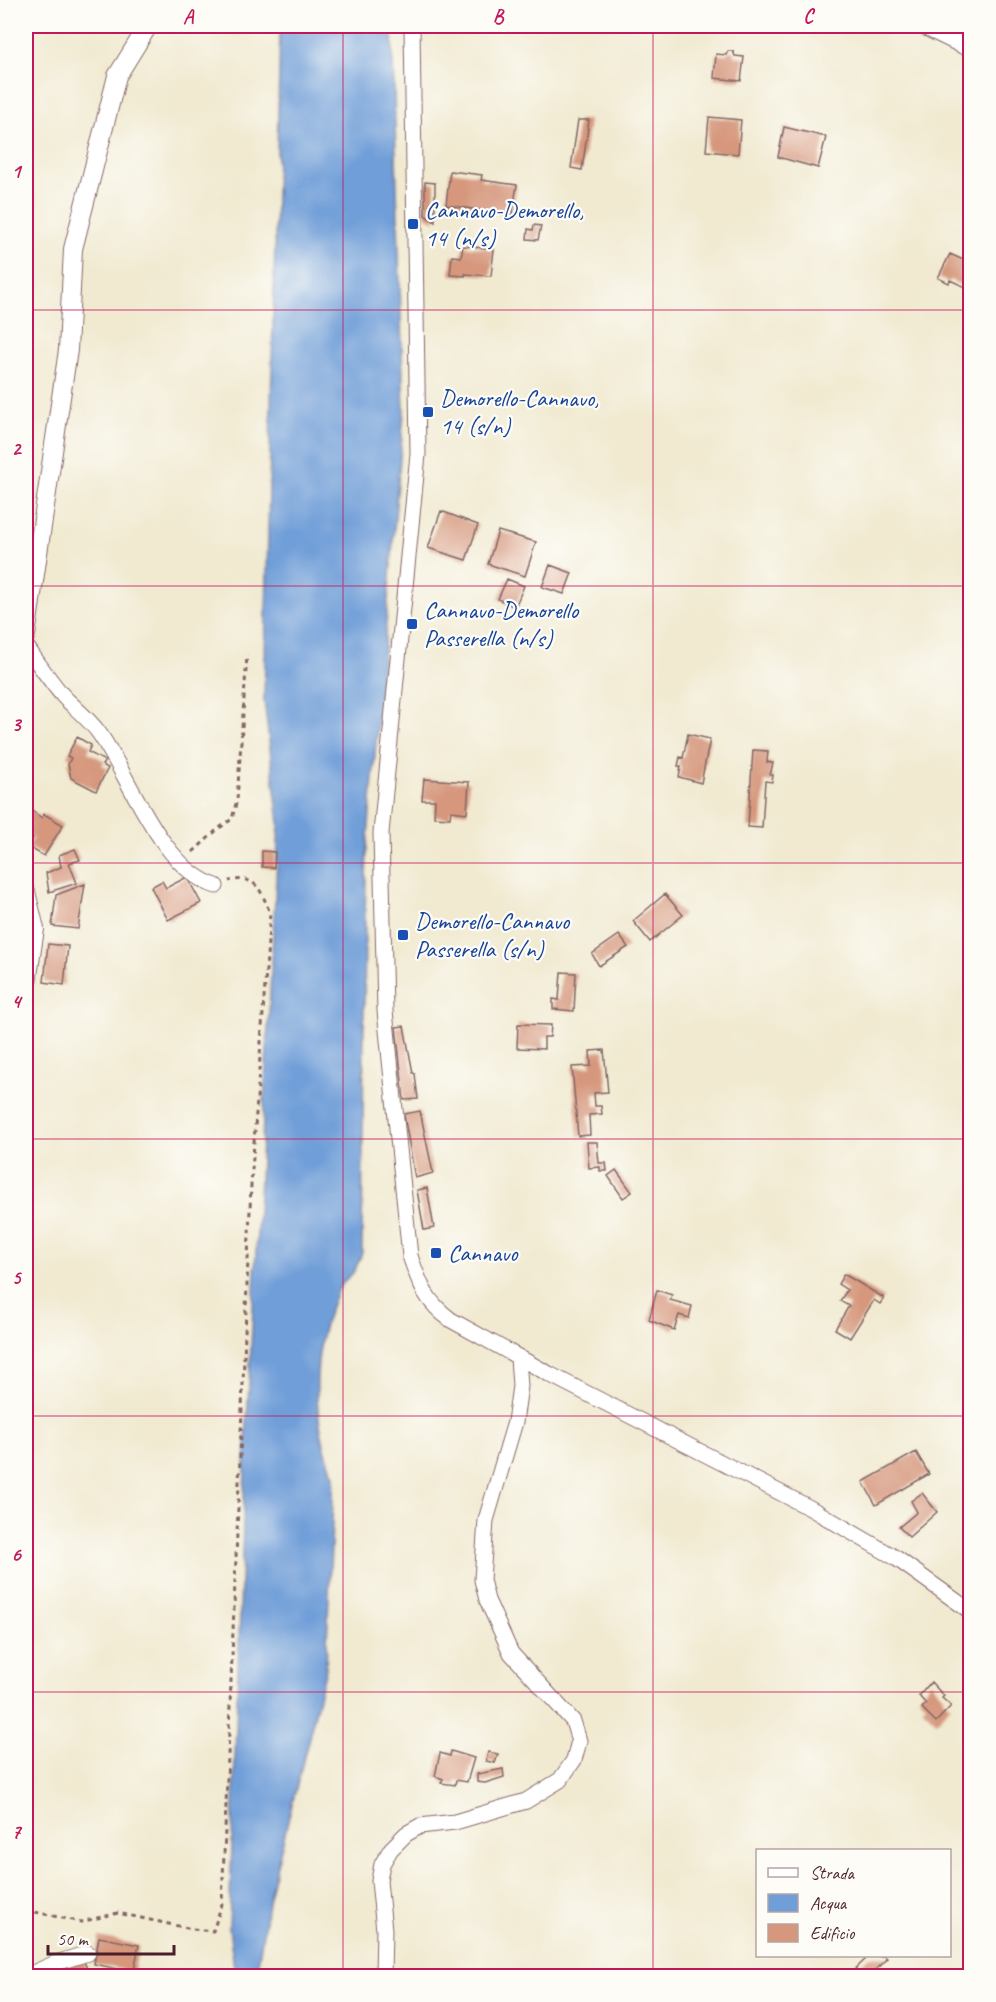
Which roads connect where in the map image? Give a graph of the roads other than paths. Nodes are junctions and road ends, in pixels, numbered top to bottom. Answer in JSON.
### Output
{"nodes":[{"id":1,"x":148,"y":26,"type":"edge"},
{"id":2,"x":412,"y":26,"type":"edge"},
{"id":3,"x":925,"y":26,"type":"edge"},
{"id":4,"x":970,"y":48,"type":"edge"},
{"id":5,"x":26,"y":635,"type":"edge"},
{"id":6,"x":26,"y":646,"type":"edge"},
{"id":7,"x":216,"y":886,"type":"road end"},
{"id":8,"x":26,"y":892,"type":"edge"},
{"id":9,"x":26,"y":989,"type":"edge"},
{"id":10,"x":518,"y":1357,"type":"junction"},
{"id":11,"x":970,"y":1611,"type":"edge"},
{"id":12,"x":88,"y":1953,"type":"dead end"},
{"id":13,"x":26,"y":1977,"type":"edge"},
{"id":14,"x":383,"y":1977,"type":"edge"}],
"edges":[{"from":1,"to":5,"type":"street"},
{"from":2,"to":10,"type":"street"},
{"from":3,"to":4,"type":"street"},
{"from":6,"to":7,"type":"street"},
{"from":8,"to":9,"type":"street"},
{"from":10,"to":11,"type":"street"},
{"from":10,"to":14,"type":"street"},
{"from":12,"to":13,"type":"street"}]}
